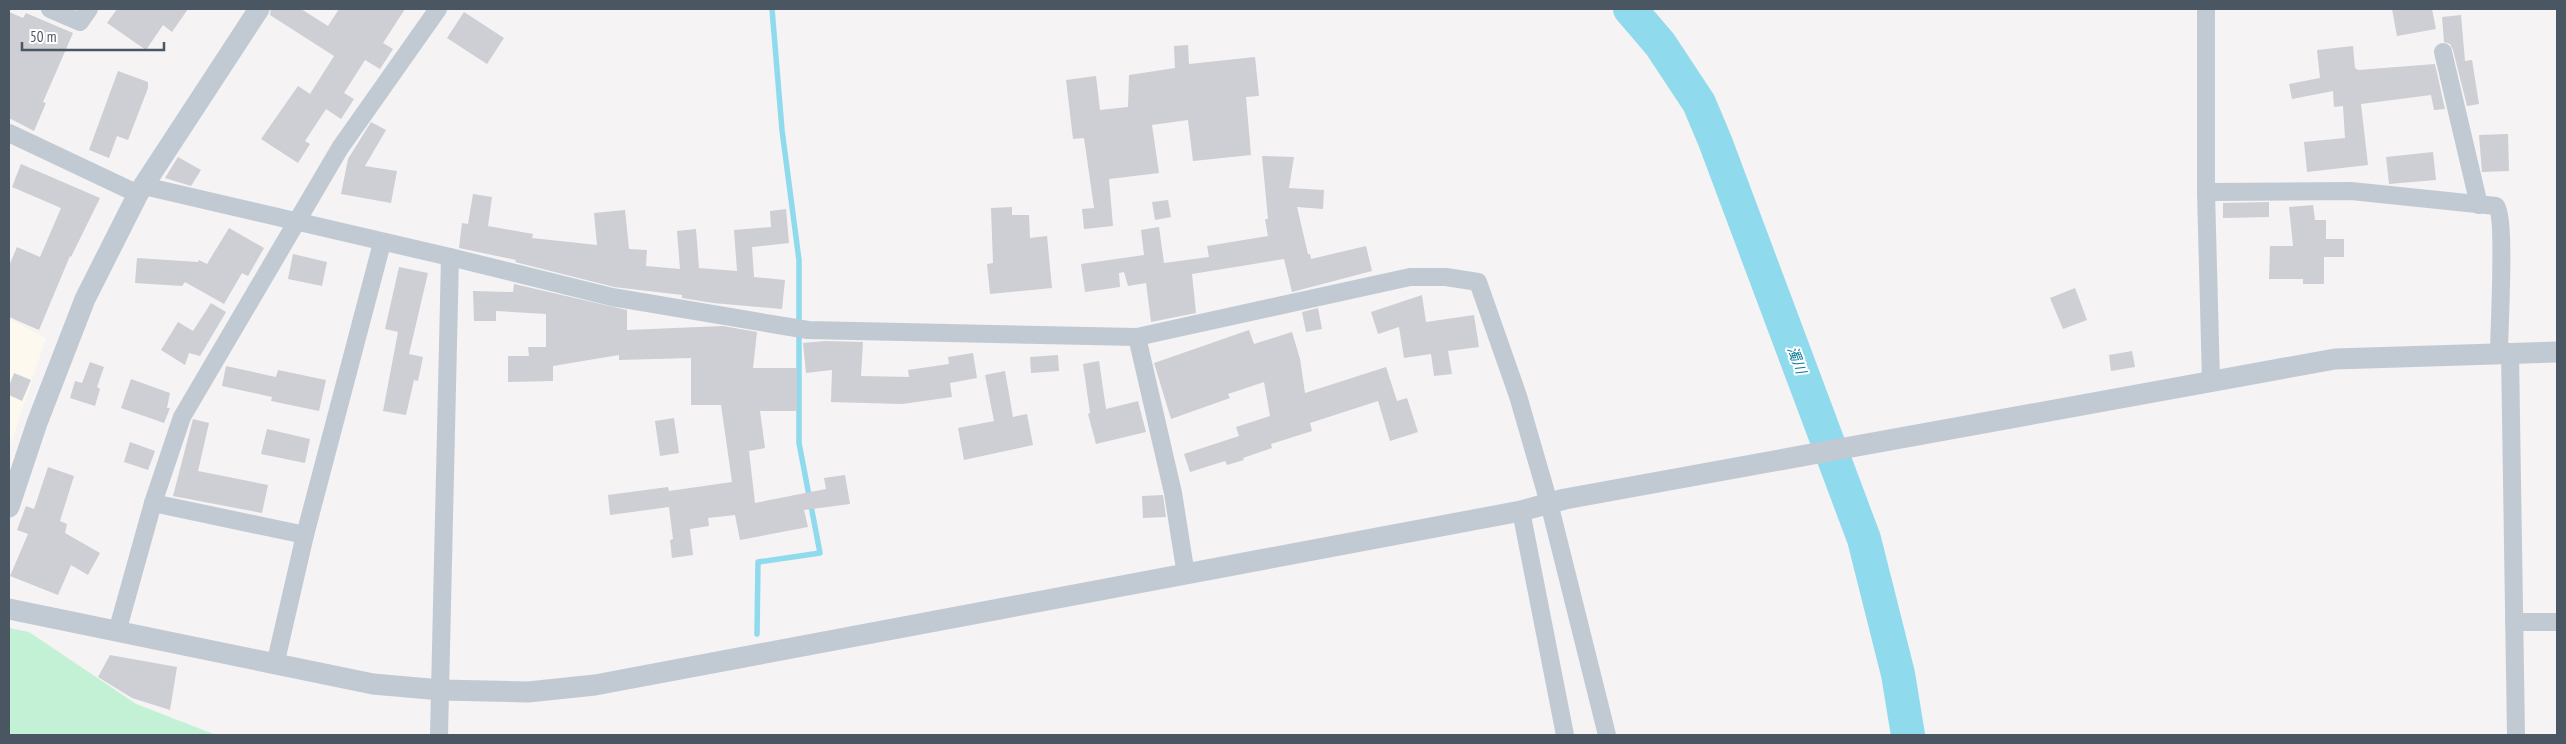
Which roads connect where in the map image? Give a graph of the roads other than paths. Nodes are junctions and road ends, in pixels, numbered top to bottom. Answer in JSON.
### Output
{"nodes":[{"id":1,"x":50,"y":9,"type":"edge"},
{"id":2,"x":89,"y":9,"type":"edge"},
{"id":3,"x":259,"y":9,"type":"edge"},
{"id":4,"x":438,"y":9,"type":"edge"},
{"id":5,"x":2206,"y":9,"type":"edge"},
{"id":6,"x":2443,"y":52,"type":"dead end"},
{"id":7,"x":9,"y":133,"type":"edge"},
{"id":8,"x":141,"y":190,"type":"junction"},
{"id":9,"x":2206,"y":192,"type":"junction"},
{"id":10,"x":2479,"y":205,"type":"junction"},
{"id":11,"x":295,"y":221,"type":"junction"},
{"id":12,"x":382,"y":243,"type":"junction"},
{"id":13,"x":450,"y":256,"type":"junction"},
{"id":14,"x":1137,"y":337,"type":"junction"},
{"id":15,"x":2557,"y":352,"type":"edge"},
{"id":16,"x":2504,"y":353,"type":"junction"},
{"id":17,"x":2211,"y":381,"type":"junction"},
{"id":18,"x":1557,"y":501,"type":"junction"},
{"id":19,"x":153,"y":503,"type":"junction"},
{"id":20,"x":9,"y":507,"type":"edge"},
{"id":21,"x":1521,"y":511,"type":"junction"},
{"id":22,"x":305,"y":535,"type":"junction"},
{"id":23,"x":1186,"y":575,"type":"junction"},
{"id":24,"x":9,"y":608,"type":"edge"},
{"id":25,"x":2514,"y":622,"type":"junction"},
{"id":26,"x":2557,"y":622,"type":"edge"},
{"id":27,"x":117,"y":632,"type":"junction"},
{"id":28,"x":275,"y":665,"type":"junction"},
{"id":29,"x":441,"y":690,"type":"junction"},
{"id":30,"x":439,"y":735,"type":"edge"},
{"id":31,"x":1565,"y":735,"type":"edge"},
{"id":32,"x":1607,"y":735,"type":"edge"},
{"id":33,"x":2516,"y":735,"type":"edge"}],
"edges":[{"from":1,"to":2,"type":"street"},
{"from":3,"to":8,"type":"street"},
{"from":4,"to":11,"type":"street"},
{"from":5,"to":9,"type":"street"},
{"from":6,"to":10,"type":"street"},
{"from":7,"to":8,"type":"street"},
{"from":8,"to":11,"type":"street"},
{"from":8,"to":20,"type":"street"},
{"from":9,"to":10,"type":"street"},
{"from":9,"to":17,"type":"street"},
{"from":10,"to":16,"type":"street"},
{"from":11,"to":12,"type":"street"},
{"from":11,"to":19,"type":"street"},
{"from":12,"to":13,"type":"street"},
{"from":12,"to":22,"type":"street"},
{"from":13,"to":14,"type":"street"},
{"from":13,"to":29,"type":"street"},
{"from":14,"to":18,"type":"street"},
{"from":14,"to":23,"type":"street"},
{"from":15,"to":16,"type":"street"},
{"from":16,"to":17,"type":"street"},
{"from":16,"to":25,"type":"street"},
{"from":17,"to":18,"type":"street"},
{"from":18,"to":21,"type":"street"},
{"from":18,"to":32,"type":"street"},
{"from":19,"to":22,"type":"street"},
{"from":19,"to":27,"type":"street"},
{"from":21,"to":23,"type":"street"},
{"from":21,"to":31,"type":"street"},
{"from":22,"to":28,"type":"street"},
{"from":23,"to":29,"type":"street"},
{"from":24,"to":27,"type":"street"},
{"from":25,"to":26,"type":"street"},
{"from":25,"to":33,"type":"street"},
{"from":27,"to":28,"type":"street"},
{"from":28,"to":29,"type":"street"},
{"from":29,"to":30,"type":"street"}]}
